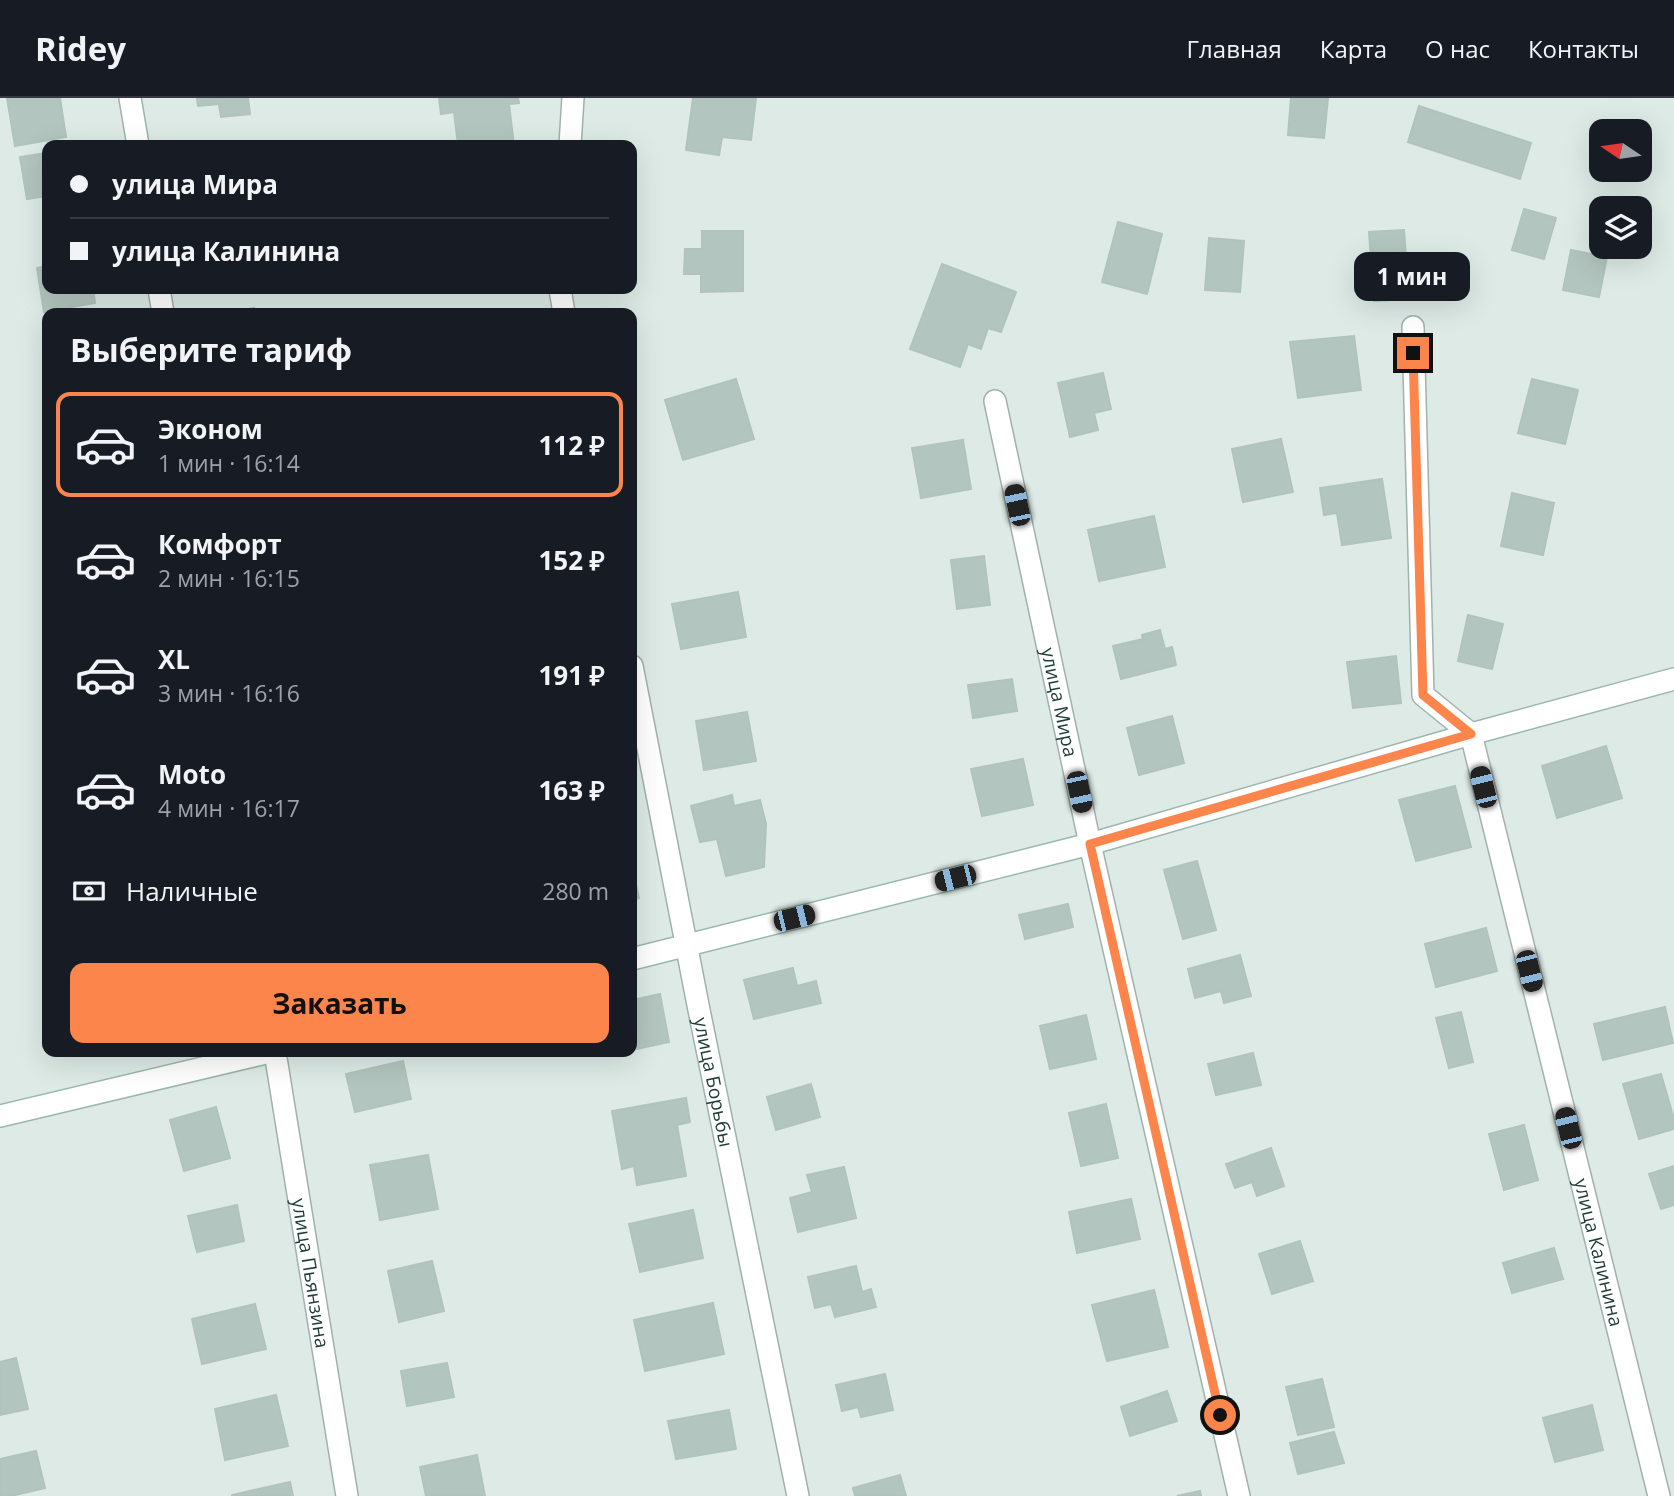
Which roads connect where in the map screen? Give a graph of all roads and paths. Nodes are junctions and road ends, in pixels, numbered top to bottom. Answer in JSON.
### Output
{"nodes":[{"id":1,"x":130,"y":98,"type":"edge"},
{"id":2,"x":573,"y":98,"type":"edge"},
{"id":3,"x":137,"y":140,"type":"edge"},
{"id":4,"x":570,"y":140,"type":"edge"},
{"id":5,"x":1413,"y":327,"type":"dead end"},
{"id":6,"x":995,"y":401,"type":"dead end"},
{"id":7,"x":1674,"y":679,"type":"edge"},
{"id":8,"x":637,"y":692,"type":"edge"},
{"id":9,"x":1471,"y":734,"type":"junction"},
{"id":10,"x":1090,"y":844,"type":"junction"},
{"id":11,"x":686,"y":945,"type":"junction"},
{"id":12,"x":637,"y":958,"type":"edge"},
{"id":13,"x":251,"y":1057,"type":"edge"},
{"id":14,"x":273,"y":1057,"type":"edge"},
{"id":15,"x":0,"y":1116,"type":"edge"},
{"id":16,"x":347,"y":1496,"type":"edge"},
{"id":17,"x":798,"y":1496,"type":"edge"},
{"id":18,"x":1239,"y":1496,"type":"edge"},
{"id":19,"x":1659,"y":1496,"type":"edge"}],
"edges":[{"from":1,"to":3,"type":"street"},
{"from":2,"to":4,"type":"street"},
{"from":5,"to":9,"type":"street"},
{"from":6,"to":10,"type":"street","name":"улица Мира"},
{"from":7,"to":9,"type":"street"},
{"from":8,"to":11,"type":"street","name":"улица Борьбы"},
{"from":9,"to":10,"type":"street"},
{"from":9,"to":19,"type":"street","name":"улица Калинина"},
{"from":10,"to":11,"type":"street"},
{"from":10,"to":18,"type":"street","name":"улица Мира"},
{"from":11,"to":12,"type":"street"},
{"from":11,"to":17,"type":"street","name":"улица Борьбы"},
{"from":13,"to":15,"type":"street"},
{"from":14,"to":16,"type":"street","name":"улица Пьянзина"}]}
